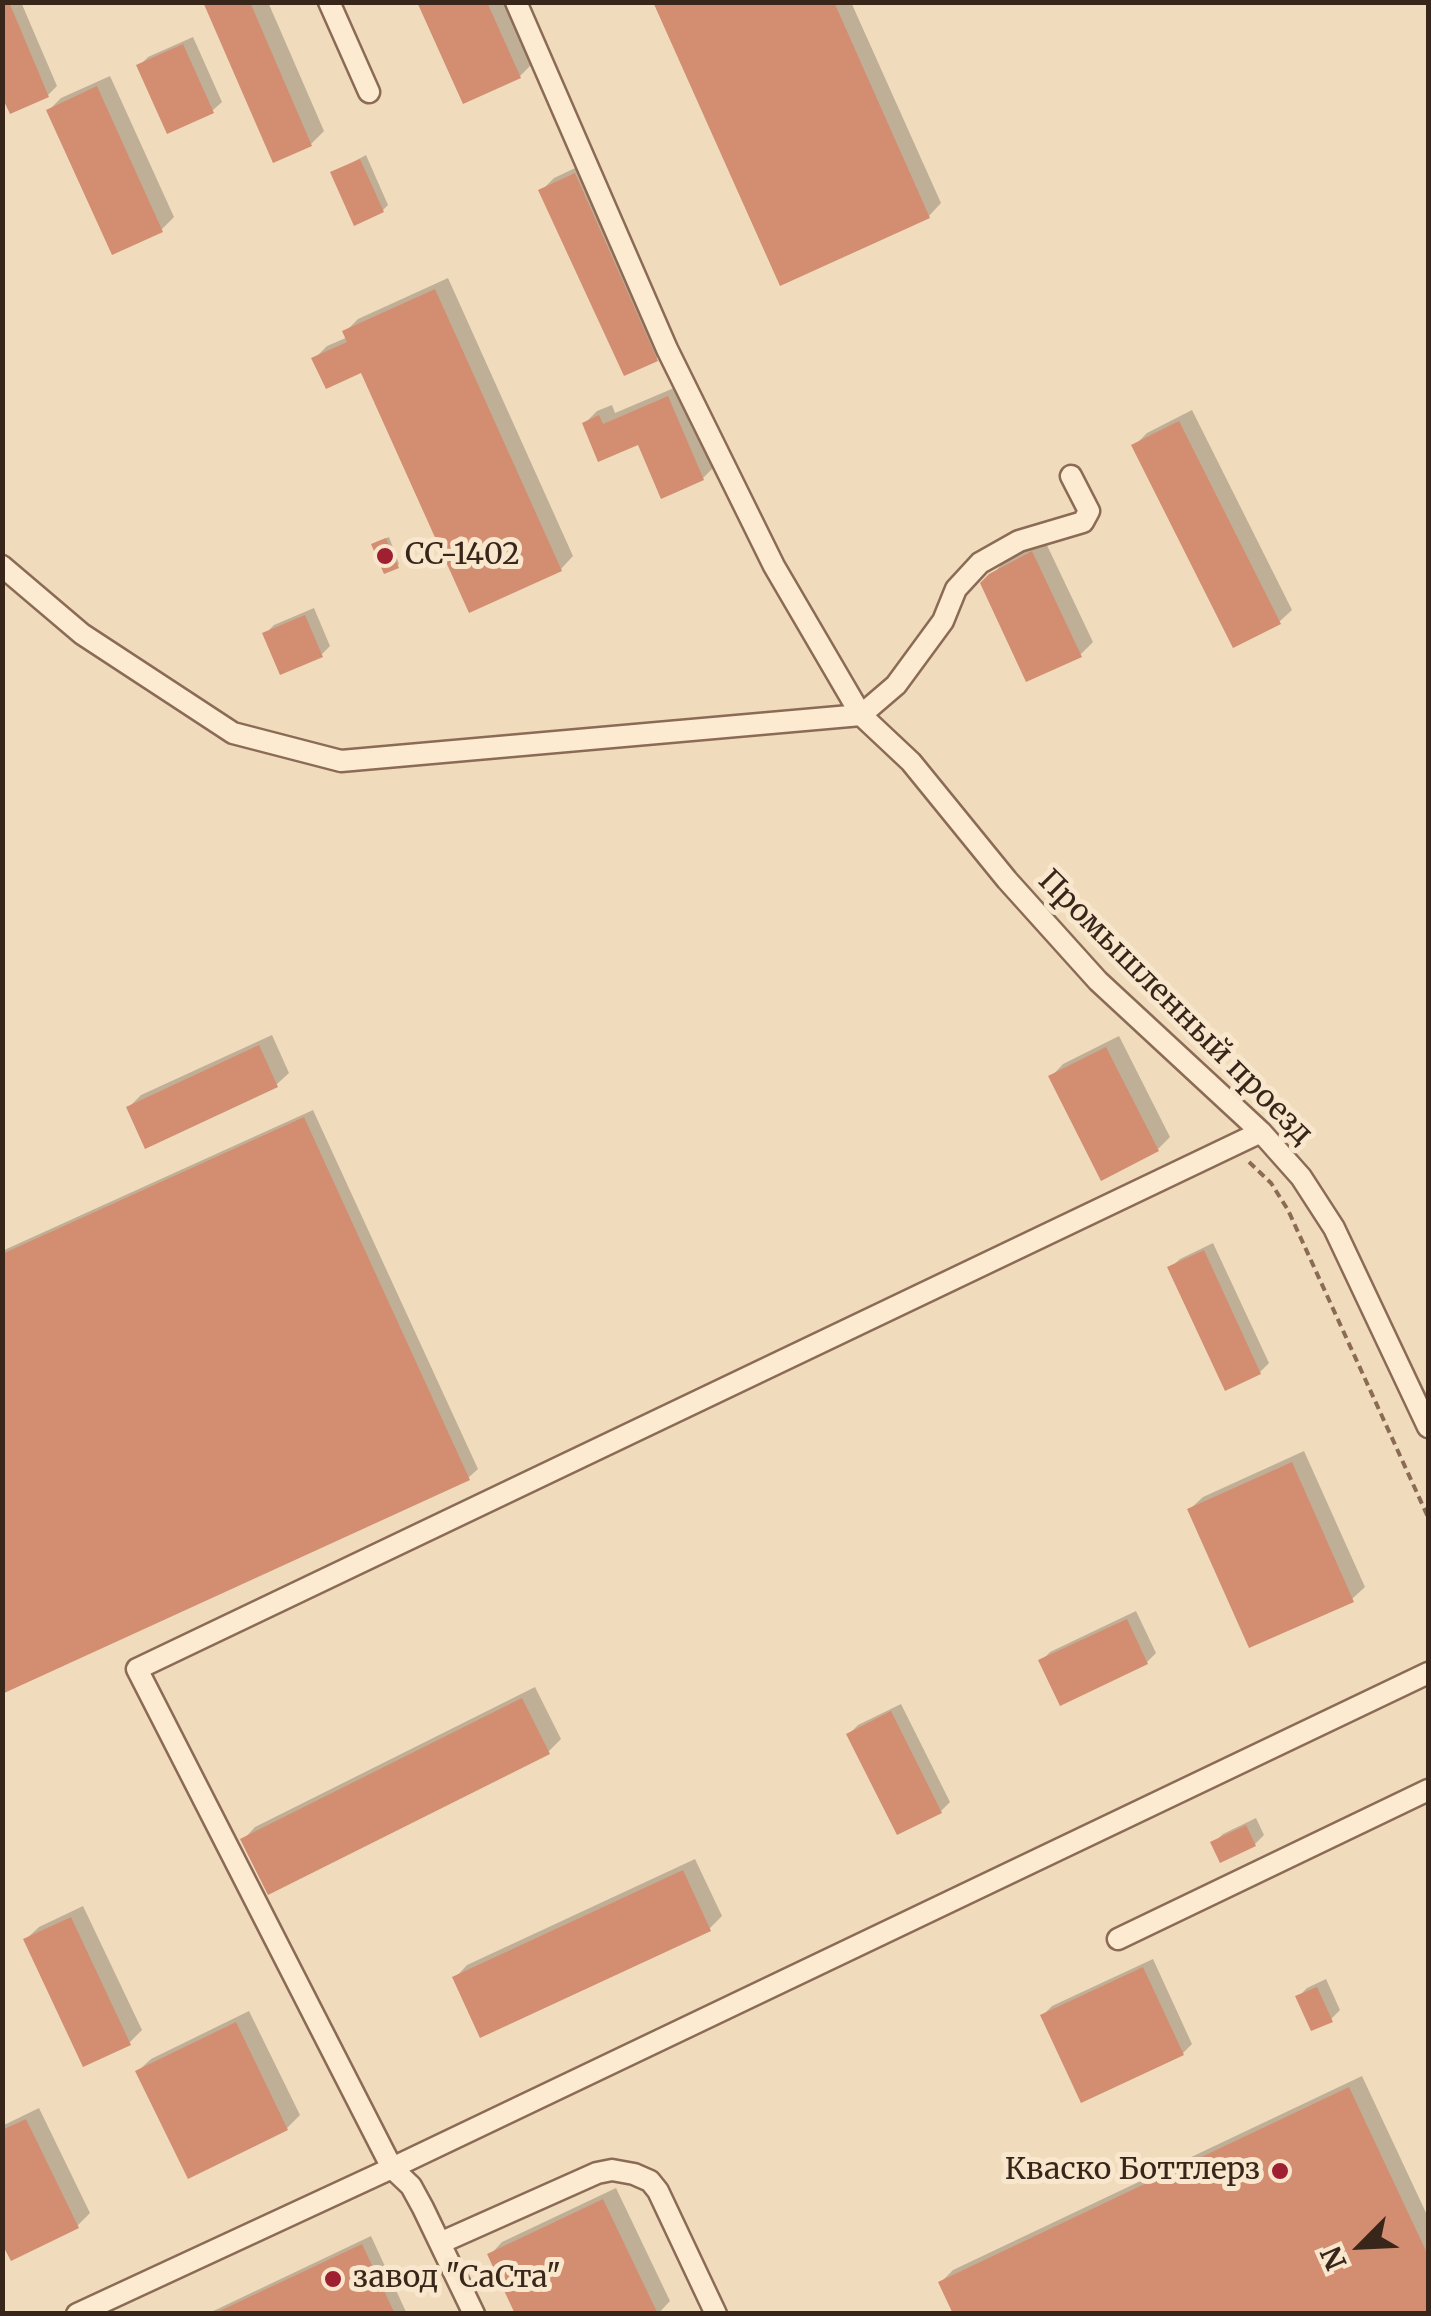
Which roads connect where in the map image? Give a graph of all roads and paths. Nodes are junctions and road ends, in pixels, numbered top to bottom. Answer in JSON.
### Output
{"nodes":[{"id":1,"x":329,"y":2,"type":"edge"},
{"id":2,"x":516,"y":2,"type":"edge"},
{"id":3,"x":369,"y":92,"type":"dead end"},
{"id":4,"x":1071,"y":476,"type":"dead end"},
{"id":5,"x":2,"y":566,"type":"edge"},
{"id":6,"x":861,"y":715,"type":"junction"},
{"id":7,"x":1261,"y":1132,"type":"junction"},
{"id":8,"x":1231,"y":1146,"type":"junction"},
{"id":9,"x":1427,"y":1422,"type":"edge"},
{"id":10,"x":1428,"y":1517,"type":"edge"},
{"id":11,"x":1428,"y":1674,"type":"edge"},
{"id":12,"x":1428,"y":1790,"type":"edge"},
{"id":13,"x":1118,"y":1940,"type":"dead end"},
{"id":14,"x":392,"y":2168,"type":"junction"},
{"id":15,"x":440,"y":2243,"type":"junction"},
{"id":16,"x":77,"y":2314,"type":"edge"},
{"id":17,"x":474,"y":2314,"type":"edge"},
{"id":18,"x":716,"y":2314,"type":"edge"}],
"edges":[{"from":1,"to":3,"type":"street"},
{"from":2,"to":6,"type":"street","name":"Промышленный проезд"},
{"from":4,"to":6,"type":"street"},
{"from":5,"to":6,"type":"street"},
{"from":6,"to":7,"type":"street","name":"Промышленный проезд"},
{"from":7,"to":8,"type":"street"},
{"from":7,"to":9,"type":"street","name":"Промышленный проезд"},
{"from":8,"to":10,"type":"path"},
{"from":8,"to":14,"type":"street"},
{"from":11,"to":14,"type":"street"},
{"from":12,"to":13,"type":"street"},
{"from":14,"to":15,"type":"street"},
{"from":14,"to":16,"type":"street"},
{"from":15,"to":17,"type":"street"},
{"from":15,"to":18,"type":"street"}]}
